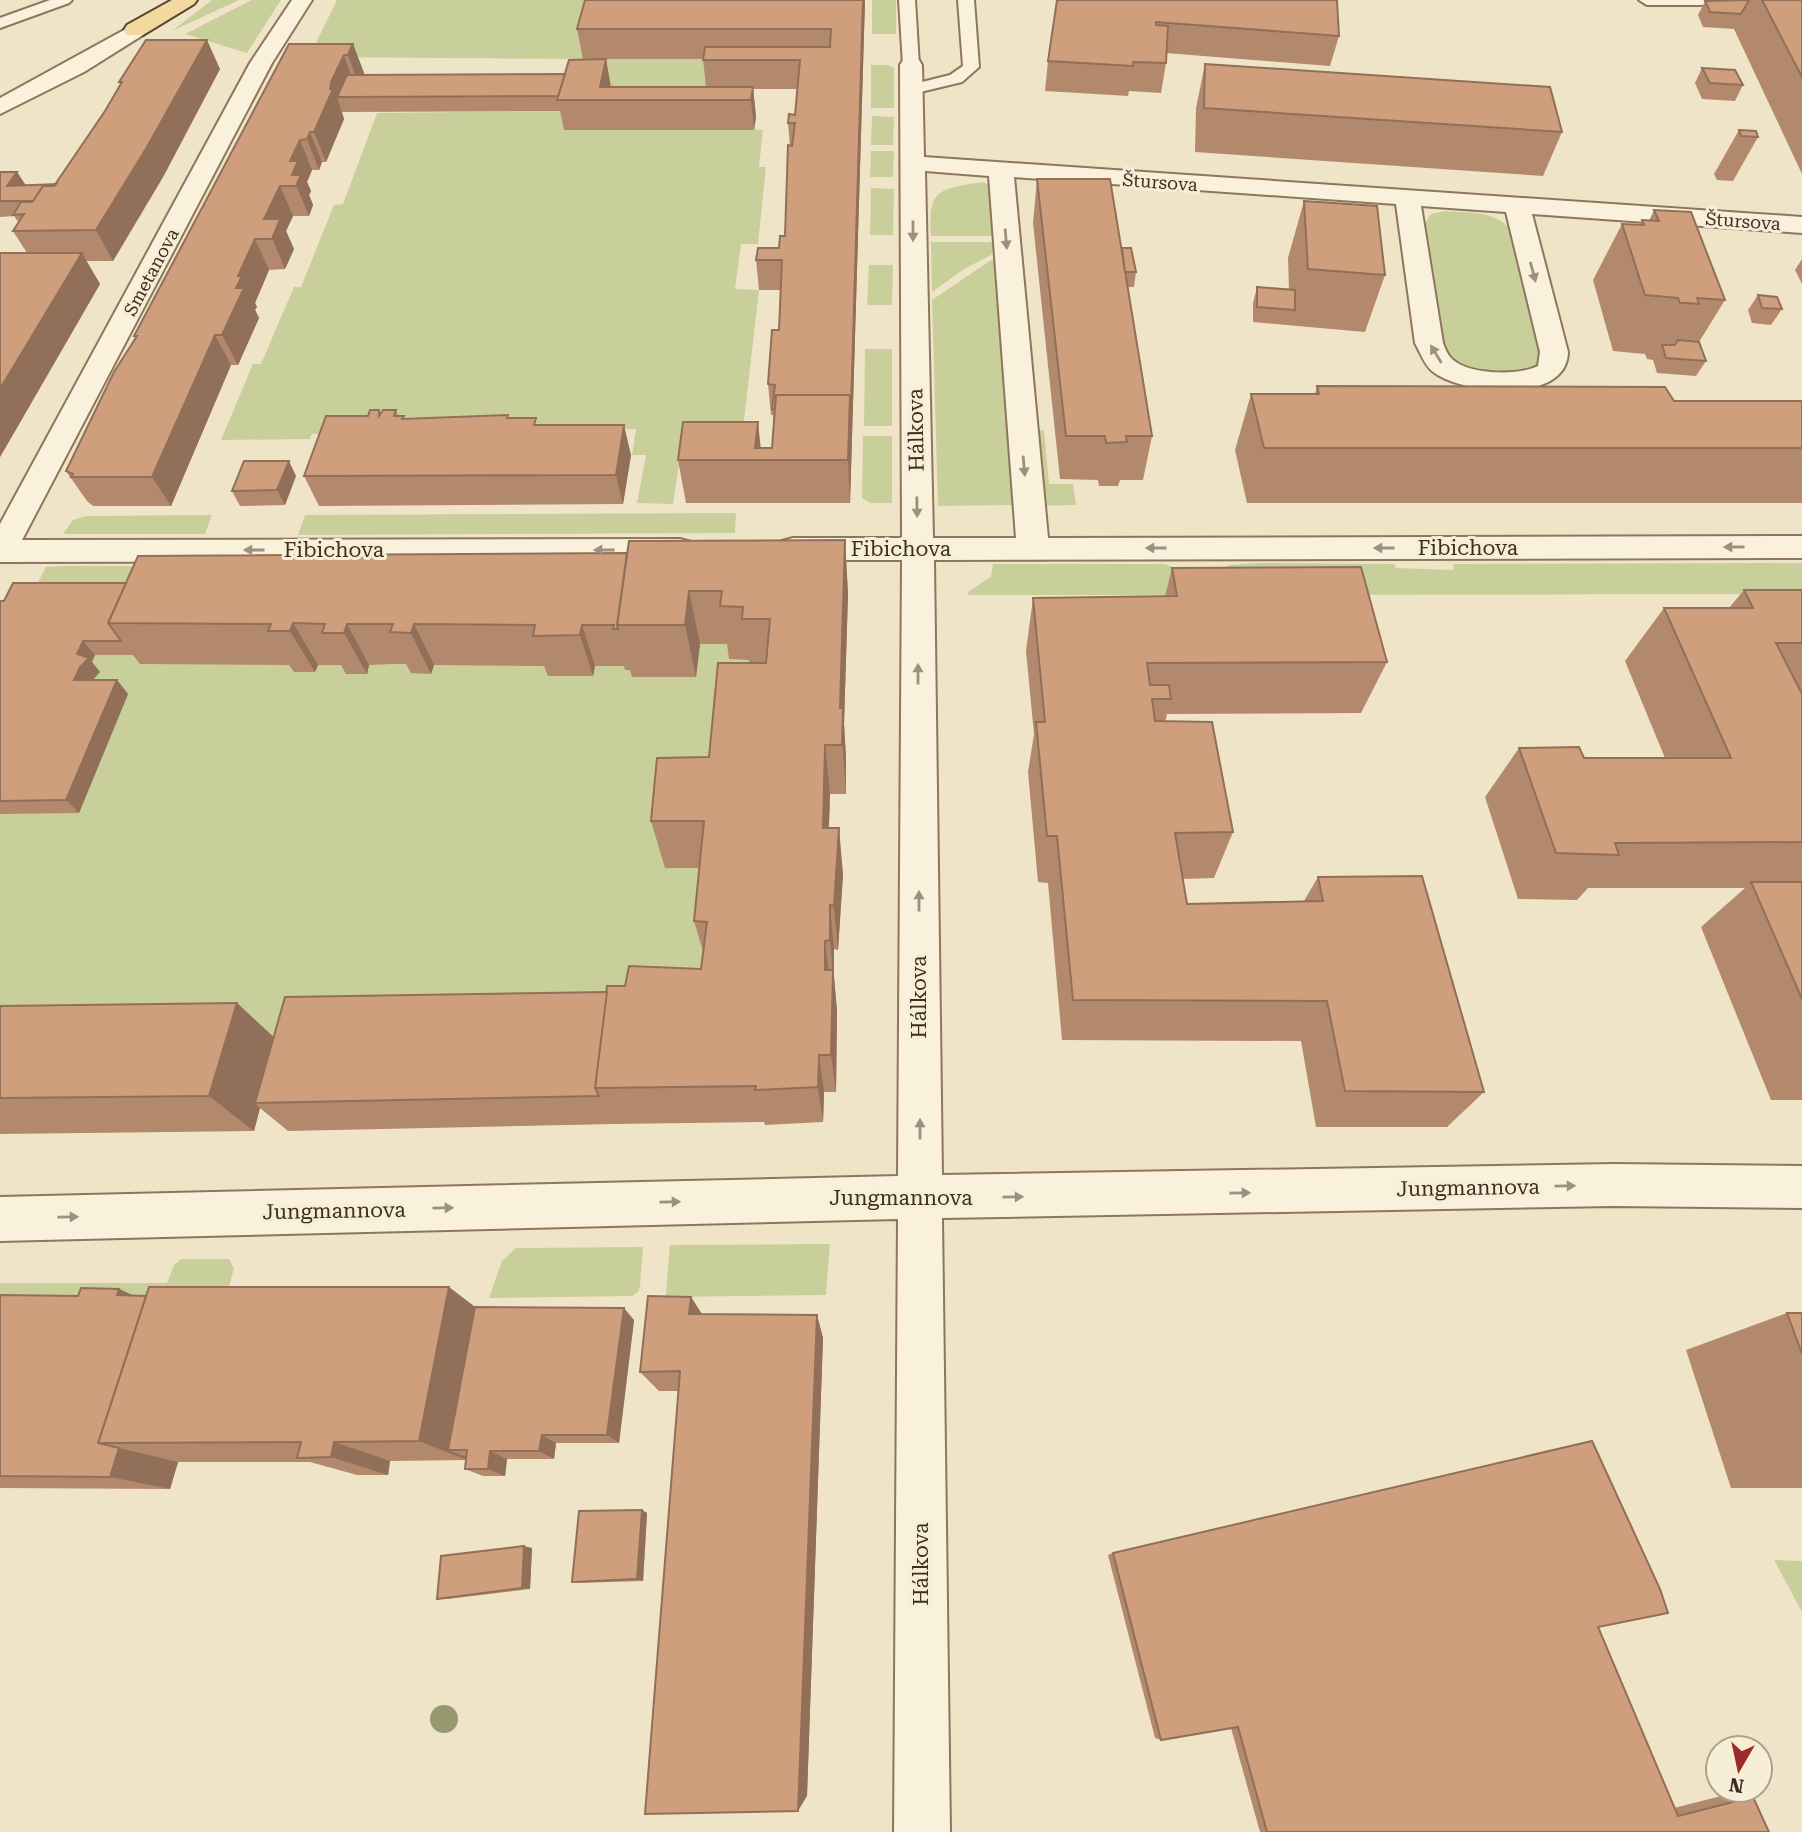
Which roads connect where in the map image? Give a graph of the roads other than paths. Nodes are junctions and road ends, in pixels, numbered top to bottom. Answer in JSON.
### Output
{"nodes":[{"id":1,"x":64,"y":0,"type":"edge"},
{"id":2,"x":175,"y":0,"type":"edge"},
{"id":3,"x":187,"y":0,"type":"edge"},
{"id":4,"x":302,"y":0,"type":"edge"},
{"id":5,"x":907,"y":0,"type":"edge"},
{"id":6,"x":966,"y":0,"type":"edge"},
{"id":7,"x":1647,"y":0,"type":"edge"},
{"id":8,"x":1742,"y":0,"type":"edge"},
{"id":9,"x":162,"y":7,"type":"edge"},
{"id":10,"x":0,"y":23,"type":"edge"},
{"id":11,"x":135,"y":30,"type":"junction"},
{"id":12,"x":912,"y":77,"type":"junction"},
{"id":13,"x":0,"y":107,"type":"edge"},
{"id":14,"x":913,"y":163,"type":"junction"},
{"id":15,"x":1001,"y":171,"type":"junction"},
{"id":16,"x":1407,"y":198,"type":"junction"},
{"id":17,"x":1517,"y":205,"type":"junction"},
{"id":18,"x":1802,"y":225,"type":"edge"},
{"id":19,"x":0,"y":543,"type":"edge"},
{"id":20,"x":1802,"y":547,"type":"edge"},
{"id":21,"x":759,"y":549,"type":"edge"},
{"id":22,"x":918,"y":549,"type":"junction"},
{"id":23,"x":1033,"y":549,"type":"junction"},
{"id":24,"x":705,"y":550,"type":"edge"},
{"id":25,"x":0,"y":551,"type":"edge"},
{"id":26,"x":1802,"y":1187,"type":"edge"},
{"id":27,"x":920,"y":1197,"type":"junction"},
{"id":28,"x":0,"y":1219,"type":"edge"},
{"id":29,"x":922,"y":1832,"type":"edge"}],
"edges":[{"from":1,"to":10,"type":"lane"},
{"from":2,"to":9,"type":"main road"},
{"from":3,"to":11,"type":"main road"},
{"from":4,"to":19,"type":"street","name":"Smetanova"},
{"from":5,"to":12,"type":"lane"},
{"from":6,"to":12,"type":"lane"},
{"from":7,"to":8,"type":"lane"},
{"from":9,"to":11,"type":"main road"},
{"from":11,"to":13,"type":"street"},
{"from":12,"to":14,"type":"street","name":"Hálkova"},
{"from":14,"to":15,"type":"street","name":"Štursova"},
{"from":14,"to":22,"type":"street","name":"Hálkova","one_way":true},
{"from":15,"to":16,"type":"street","name":"Štursova"},
{"from":15,"to":23,"type":"street","one_way":true},
{"from":16,"to":17,"type":"street","name":"Štursova"},
{"from":17,"to":16,"type":"street","one_way":true},
{"from":17,"to":18,"type":"street","name":"Štursova"},
{"from":20,"to":23,"type":"street","name":"Fibichova","one_way":true},
{"from":21,"to":22,"type":"street","name":"Fibichova"},
{"from":22,"to":23,"type":"street","name":"Fibichova"},
{"from":27,"to":22,"type":"street","name":"Hálkova","one_way":true},
{"from":24,"to":25,"type":"street","name":"Fibichova","one_way":true},
{"from":27,"to":26,"type":"street","name":"Jungmannova","one_way":true},
{"from":28,"to":27,"type":"street","name":"Jungmannova","one_way":true},
{"from":27,"to":29,"type":"street","name":"Hálkova"}]}
